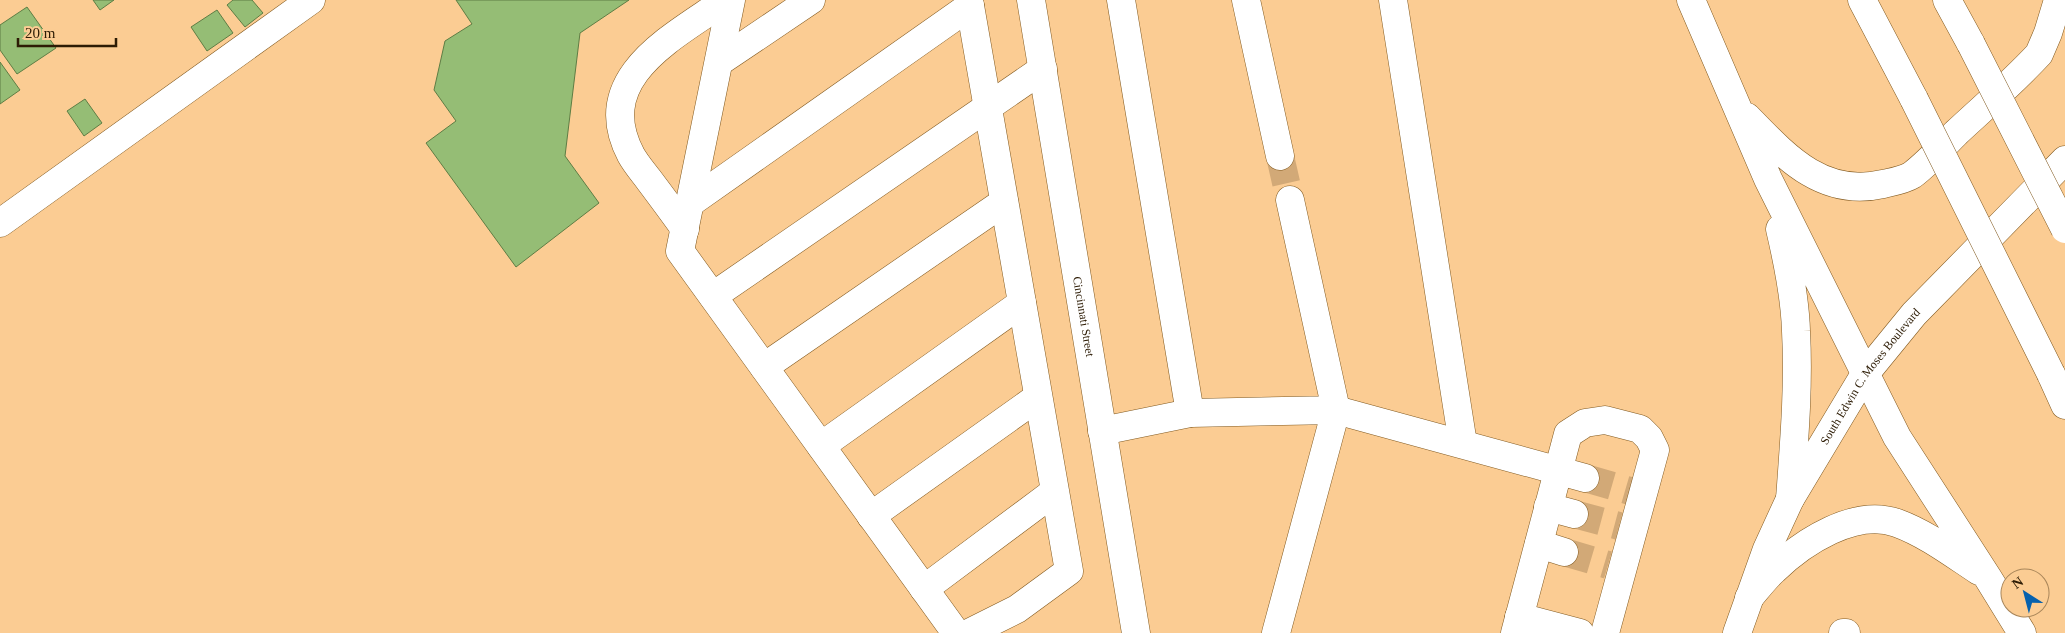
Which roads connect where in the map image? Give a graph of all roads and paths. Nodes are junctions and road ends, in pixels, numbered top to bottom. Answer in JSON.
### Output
{"nodes":[{"id":1,"x":311,"y":0,"type":"edge"},
{"id":2,"x":726,"y":0,"type":"edge"},
{"id":3,"x":731,"y":0,"type":"edge"},
{"id":4,"x":811,"y":0,"type":"edge"},
{"id":5,"x":1031,"y":0,"type":"edge"},
{"id":6,"x":1120,"y":0,"type":"edge"},
{"id":7,"x":1246,"y":0,"type":"edge"},
{"id":8,"x":1393,"y":0,"type":"edge"},
{"id":9,"x":1691,"y":0,"type":"edge"},
{"id":10,"x":1862,"y":0,"type":"edge"},
{"id":11,"x":1947,"y":0,"type":"edge"},
{"id":12,"x":2058,"y":0,"type":"edge"},
{"id":13,"x":969,"y":3,"type":"edge"},
{"id":14,"x":719,"y":62,"type":"junction"},
{"id":15,"x":1043,"y":68,"type":"junction"},
{"id":16,"x":988,"y":106,"type":"junction"},
{"id":17,"x":1739,"y":109,"type":"junction"},
{"id":18,"x":1280,"y":156,"type":"tunnel mouth"},
{"id":19,"x":2065,"y":160,"type":"edge"},
{"id":20,"x":1768,"y":179,"type":"junction"},
{"id":21,"x":1290,"y":200,"type":"tunnel mouth"},
{"id":22,"x":1004,"y":202,"type":"junction"},
{"id":23,"x":688,"y":216,"type":"junction"},
{"id":24,"x":0,"y":224,"type":"edge"},
{"id":25,"x":2065,"y":228,"type":"edge"},
{"id":26,"x":713,"y":296,"type":"junction"},
{"id":27,"x":1022,"y":303,"type":"junction"},
{"id":28,"x":764,"y":367,"type":"junction"},
{"id":29,"x":1865,"y":374,"type":"junction"},
{"id":30,"x":1038,"y":397,"type":"junction"},
{"id":31,"x":2065,"y":405,"type":"edge"},
{"id":32,"x":1336,"y":410,"type":"junction"},
{"id":33,"x":1190,"y":413,"type":"junction"},
{"id":34,"x":1102,"y":431,"type":"junction"},
{"id":35,"x":1463,"y":444,"type":"junction"},
{"id":36,"x":821,"y":446,"type":"junction"},
{"id":37,"x":1558,"y":470,"type":"junction"},
{"id":38,"x":1585,"y":478,"type":"tunnel mouth"},
{"id":39,"x":1054,"y":492,"type":"junction"},
{"id":40,"x":1790,"y":500,"type":"junction"},
{"id":41,"x":1548,"y":507,"type":"junction"},
{"id":42,"x":1574,"y":514,"type":"tunnel mouth"},
{"id":43,"x":871,"y":516,"type":"junction"},
{"id":44,"x":1988,"y":578,"type":"junction"},
{"id":45,"x":924,"y":589,"type":"junction"},
{"id":46,"x":1749,"y":598,"type":"junction"},
{"id":47,"x":1517,"y":625,"type":"edge"},
{"id":48,"x":956,"y":633,"type":"edge"},
{"id":49,"x":969,"y":633,"type":"edge"},
{"id":50,"x":1136,"y":633,"type":"edge"},
{"id":51,"x":1276,"y":633,"type":"edge"},
{"id":52,"x":1580,"y":633,"type":"edge"},
{"id":53,"x":1605,"y":633,"type":"edge"},
{"id":54,"x":1737,"y":633,"type":"edge"},
{"id":55,"x":2022,"y":633,"type":"edge"}],
"edges":[{"from":1,"to":24,"type":"main road"},
{"from":2,"to":23,"type":"main road"},
{"from":3,"to":14,"type":"main road"},
{"from":4,"to":14,"type":"main road"},
{"from":5,"to":15,"type":"main road","name":"Cincinnati Street"},
{"from":6,"to":33,"type":"main road"},
{"from":7,"to":18,"type":"main road"},
{"from":8,"to":35,"type":"main road"},
{"from":9,"to":17,"type":"main road"},
{"from":10,"to":31,"type":"main road","bridge":true},
{"from":11,"to":25,"type":"main road","bridge":true},
{"from":12,"to":17,"type":"main road"},
{"from":13,"to":16,"type":"main road"},
{"from":13,"to":23,"type":"main road"},
{"from":14,"to":23,"type":"main road"},
{"from":15,"to":16,"type":"main road"},
{"from":15,"to":34,"type":"main road","name":"Cincinnati Street"},
{"from":16,"to":22,"type":"main road"},
{"from":16,"to":26,"type":"main road"},
{"from":17,"to":20,"type":"main road"},
{"from":19,"to":29,"type":"main road","name":"South Edwin C. Moses Boulevard"},
{"from":20,"to":29,"type":"main road"},
{"from":20,"to":40,"type":"main road"},
{"from":21,"to":32,"type":"main road"},
{"from":22,"to":27,"type":"main road"},
{"from":22,"to":28,"type":"main road"},
{"from":23,"to":26,"type":"main road"},
{"from":26,"to":28,"type":"main road"},
{"from":27,"to":30,"type":"main road"},
{"from":27,"to":36,"type":"main road"},
{"from":28,"to":36,"type":"main road"},
{"from":29,"to":40,"type":"main road","name":"South Edwin C. Moses Boulevard"},
{"from":29,"to":44,"type":"main road"},
{"from":30,"to":39,"type":"main road"},
{"from":30,"to":43,"type":"main road"},
{"from":32,"to":33,"type":"main road"},
{"from":32,"to":35,"type":"main road"},
{"from":32,"to":51,"type":"main road"},
{"from":33,"to":34,"type":"main road"},
{"from":34,"to":50,"type":"main road","name":"Cincinnati Street"},
{"from":35,"to":37,"type":"main road"},
{"from":36,"to":43,"type":"main road"},
{"from":37,"to":38,"type":"main road"},
{"from":37,"to":41,"type":"main road"},
{"from":37,"to":53,"type":"main road"},
{"from":39,"to":45,"type":"main road"},
{"from":39,"to":49,"type":"main road"},
{"from":40,"to":46,"type":"main road","name":"South Edwin C. Moses Boulevard"},
{"from":41,"to":42,"type":"main road"},
{"from":41,"to":47,"type":"main road"},
{"from":43,"to":45,"type":"main road"},
{"from":44,"to":46,"type":"main road"},
{"from":44,"to":55,"type":"main road"},
{"from":45,"to":48,"type":"main road"},
{"from":46,"to":54,"type":"main road","name":"South Edwin C. Moses Boulevard"},
{"from":47,"to":52,"type":"main road"}]}
